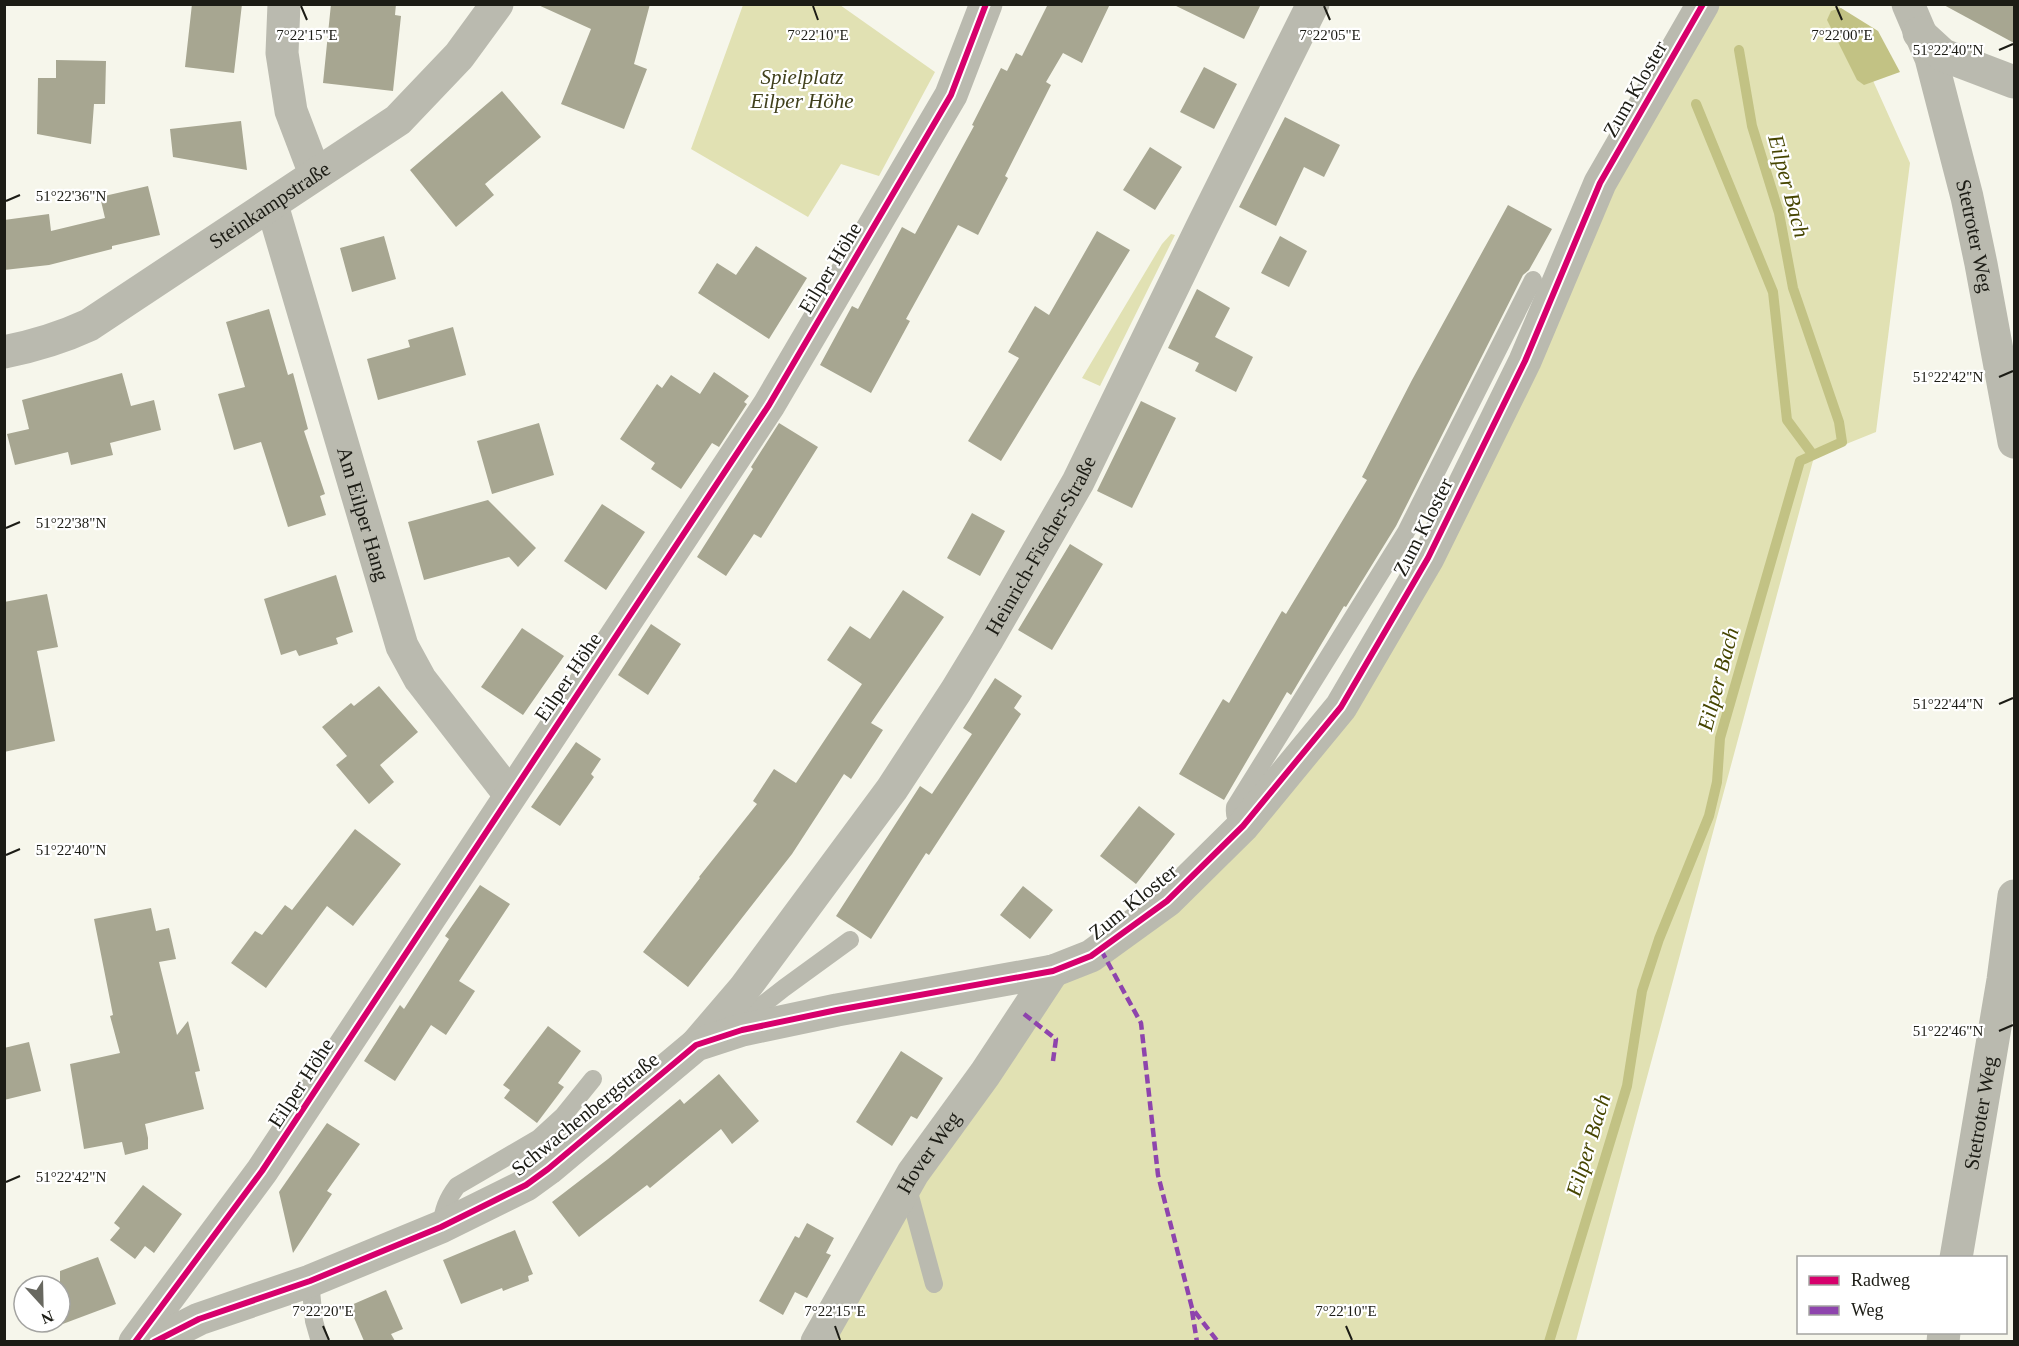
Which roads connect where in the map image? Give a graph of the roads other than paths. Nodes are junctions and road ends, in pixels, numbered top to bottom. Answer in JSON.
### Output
{"nodes":[{"id":1,"x":284,"y":4,"type":"edge"},
{"id":2,"x":496,"y":4,"type":"edge"},
{"id":3,"x":986,"y":4,"type":"edge"},
{"id":4,"x":1313,"y":4,"type":"edge"},
{"id":5,"x":1704,"y":4,"type":"edge"},
{"id":6,"x":1886,"y":4,"type":"edge"},
{"id":7,"x":1914,"y":19,"type":"edge"},
{"id":8,"x":2014,"y":82,"type":"edge"},
{"id":9,"x":315,"y":174,"type":"junction"},
{"id":10,"x":272,"y":204,"type":"junction"},
{"id":11,"x":1533,"y":280,"type":"dead end"},
{"id":12,"x":4,"y":352,"type":"edge"},
{"id":13,"x":2014,"y":442,"type":"edge"},
{"id":14,"x":510,"y":795,"type":"junction"},
{"id":15,"x":1243,"y":826,"type":"junction"},
{"id":16,"x":2014,"y":896,"type":"edge"},
{"id":17,"x":850,"y":940,"type":"dead end"},
{"id":18,"x":1053,"y":971,"type":"junction"},
{"id":19,"x":708,"y":1042,"type":"junction"},
{"id":20,"x":593,"y":1079,"type":"dead end"},
{"id":21,"x":907,"y":1184,"type":"junction"},
{"id":22,"x":441,"y":1227,"type":"junction"},
{"id":23,"x":1956,"y":1256,"type":"edge"},
{"id":24,"x":310,"y":1281,"type":"junction"},
{"id":25,"x":934,"y":1284,"type":"dead end"},
{"id":26,"x":135,"y":1341,"type":"edge"},
{"id":27,"x":154,"y":1341,"type":"edge"},
{"id":28,"x":320,"y":1341,"type":"edge"},
{"id":29,"x":817,"y":1341,"type":"edge"}],
"edges":[{"from":1,"to":9,"type":"street"},
{"from":2,"to":9,"type":"street","name":"Steinkampstraße"},
{"from":3,"to":14,"type":"street","name":"Eilper Höhe"},
{"from":4,"to":19,"type":"street","name":"Heinrich-Fischer-Straße"},
{"from":5,"to":15,"type":"street","name":"Zum Kloster"},
{"from":6,"to":7,"type":"street"},
{"from":7,"to":8,"type":"street"},
{"from":7,"to":13,"type":"street","name":"Stetroter Weg"},
{"from":9,"to":10,"type":"street","name":"Steinkampstraße"},
{"from":10,"to":12,"type":"street","name":"Steinkampstraße"},
{"from":10,"to":14,"type":"street","name":"Am Eilper Hang"},
{"from":11,"to":15,"type":"lane"},
{"from":14,"to":26,"type":"street","name":"Eilper Höhe"},
{"from":15,"to":18,"type":"street","name":"Zum Kloster"},
{"from":16,"to":23,"type":"street","name":"Stetroter Weg"},
{"from":17,"to":19,"type":"lane"},
{"from":18,"to":19,"type":"street","name":"Schwachenbergstraße"},
{"from":18,"to":21,"type":"street","name":"Hover Weg"},
{"from":19,"to":22,"type":"street","name":"Schwachenbergstraße"},
{"from":20,"to":22,"type":"lane"},
{"from":21,"to":25,"type":"lane"},
{"from":21,"to":29,"type":"street","name":"Hover Weg"},
{"from":22,"to":24,"type":"street","name":"Schwachenbergstraße"},
{"from":24,"to":27,"type":"street","name":"Schwachenbergstraße"},
{"from":24,"to":28,"type":"lane"}]}
